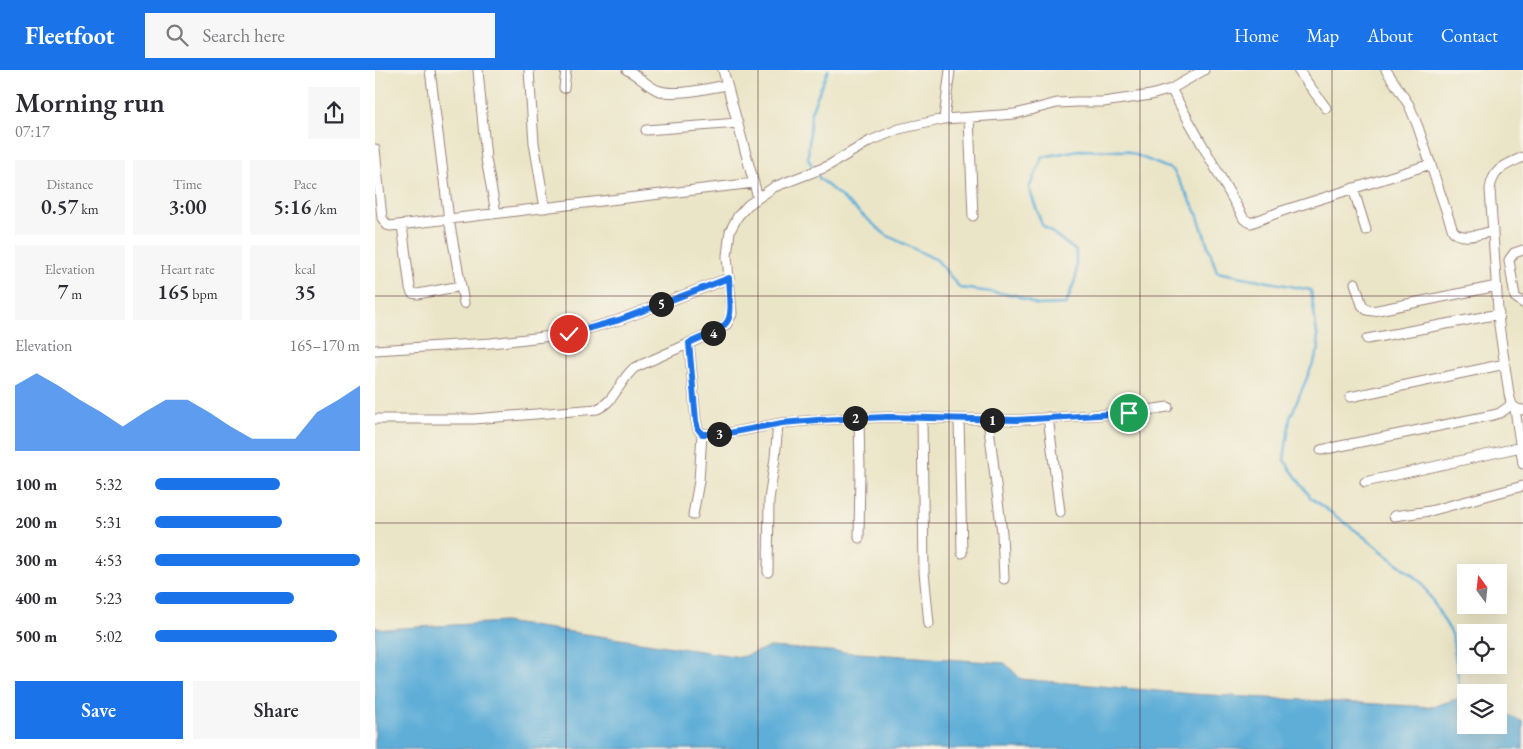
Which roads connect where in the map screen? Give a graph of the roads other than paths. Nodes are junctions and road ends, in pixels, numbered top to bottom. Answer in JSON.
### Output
{"nodes":[{"id":1,"x":430,"y":70,"type":"edge"},
{"id":2,"x":478,"y":70,"type":"edge"},
{"id":3,"x":529,"y":70,"type":"edge"},
{"id":4,"x":566,"y":70,"type":"edge"},
{"id":5,"x":627,"y":70,"type":"edge"},
{"id":6,"x":723,"y":70,"type":"edge"},
{"id":7,"x":950,"y":70,"type":"edge"},
{"id":8,"x":1203,"y":70,"type":"edge"},
{"id":9,"x":1298,"y":70,"type":"edge"},
{"id":10,"x":1387,"y":70,"type":"edge"},
{"id":11,"x":727,"y":85,"type":"junction"},
{"id":12,"x":564,"y":88,"type":"dead end"},
{"id":13,"x":1171,"y":89,"type":"junction"},
{"id":14,"x":1327,"y":108,"type":"dead end"},
{"id":15,"x":969,"y":118,"type":"junction"},
{"id":16,"x":945,"y":119,"type":"junction"},
{"id":17,"x":738,"y":123,"type":"junction"},
{"id":18,"x":646,"y":130,"type":"dead end"},
{"id":19,"x":375,"y":149,"type":"edge"},
{"id":20,"x":1523,"y":157,"type":"edge"},
{"id":21,"x":1431,"y":164,"type":"junction"},
{"id":22,"x":754,"y":183,"type":"junction"},
{"id":23,"x":1353,"y":188,"type":"junction"},
{"id":24,"x":758,"y":198,"type":"junction"},
{"id":25,"x":545,"y":208,"type":"junction"},
{"id":26,"x":496,"y":213,"type":"junction"},
{"id":27,"x":973,"y":216,"type":"dead end"},
{"id":28,"x":449,"y":220,"type":"junction"},
{"id":29,"x":402,"y":225,"type":"junction"},
{"id":30,"x":1366,"y":230,"type":"dead end"},
{"id":31,"x":1493,"y":231,"type":"junction"},
{"id":32,"x":1523,"y":250,"type":"edge"},
{"id":33,"x":729,"y":278,"type":"junction"},
{"id":34,"x":1355,"y":283,"type":"dead end"},
{"id":35,"x":461,"y":286,"type":"junction"},
{"id":36,"x":1497,"y":286,"type":"junction"},
{"id":37,"x":464,"y":304,"type":"dead end"},
{"id":38,"x":1523,"y":304,"type":"edge"},
{"id":39,"x":1499,"y":314,"type":"junction"},
{"id":40,"x":1367,"y":339,"type":"dead end"},
{"id":41,"x":689,"y":343,"type":"junction"},
{"id":42,"x":375,"y":350,"type":"edge"},
{"id":43,"x":1505,"y":364,"type":"junction"},
{"id":44,"x":1350,"y":397,"type":"dead end"},
{"id":45,"x":1168,"y":407,"type":"dead end"},
{"id":46,"x":1517,"y":408,"type":"edge"},
{"id":47,"x":1048,"y":417,"type":"junction"},
{"id":48,"x":859,"y":418,"type":"junction"},
{"id":49,"x":922,"y":418,"type":"junction"},
{"id":50,"x":959,"y":419,"type":"junction"},
{"id":51,"x":375,"y":420,"type":"edge"},
{"id":52,"x":989,"y":420,"type":"junction"},
{"id":53,"x":778,"y":424,"type":"junction"},
{"id":54,"x":702,"y":434,"type":"junction"},
{"id":55,"x":1521,"y":447,"type":"junction"},
{"id":56,"x":1321,"y":450,"type":"dead end"},
{"id":57,"x":1523,"y":461,"type":"edge"},
{"id":58,"x":1365,"y":482,"type":"dead end"},
{"id":59,"x":1523,"y":486,"type":"edge"},
{"id":60,"x":1060,"y":512,"type":"dead end"},
{"id":61,"x":693,"y":515,"type":"dead end"},
{"id":62,"x":1394,"y":516,"type":"dead end"},
{"id":63,"x":859,"y":538,"type":"dead end"},
{"id":64,"x":962,"y":553,"type":"dead end"},
{"id":65,"x":768,"y":572,"type":"dead end"},
{"id":66,"x":1004,"y":579,"type":"dead end"},
{"id":67,"x":929,"y":624,"type":"dead end"}],
"edges":[{"from":1,"to":28,"type":"street"},
{"from":2,"to":26,"type":"street"},
{"from":3,"to":25,"type":"street"},
{"from":4,"to":12,"type":"street"},
{"from":5,"to":11,"type":"street"},
{"from":6,"to":11,"type":"street"},
{"from":7,"to":16,"type":"street"},
{"from":8,"to":13,"type":"street"},
{"from":9,"to":14,"type":"street"},
{"from":10,"to":21,"type":"street"},
{"from":11,"to":17,"type":"street"},
{"from":13,"to":15,"type":"street"},
{"from":13,"to":23,"type":"street"},
{"from":15,"to":16,"type":"street"},
{"from":15,"to":27,"type":"street"},
{"from":16,"to":24,"type":"street"},
{"from":17,"to":18,"type":"street"},
{"from":17,"to":22,"type":"street"},
{"from":19,"to":29,"type":"street"},
{"from":20,"to":31,"type":"street"},
{"from":21,"to":23,"type":"street"},
{"from":21,"to":31,"type":"street"},
{"from":22,"to":24,"type":"street"},
{"from":22,"to":25,"type":"street"},
{"from":23,"to":30,"type":"street"},
{"from":24,"to":33,"type":"street"},
{"from":25,"to":26,"type":"street"},
{"from":26,"to":28,"type":"street"},
{"from":28,"to":29,"type":"street"},
{"from":28,"to":35,"type":"street"},
{"from":29,"to":35,"type":"street"},
{"from":31,"to":36,"type":"street"},
{"from":32,"to":38,"type":"street"},
{"from":33,"to":41,"type":"street"},
{"from":33,"to":42,"type":"street"},
{"from":34,"to":36,"type":"street"},
{"from":35,"to":37,"type":"street"},
{"from":36,"to":39,"type":"street"},
{"from":39,"to":40,"type":"street"},
{"from":39,"to":43,"type":"street"},
{"from":41,"to":51,"type":"street"},
{"from":41,"to":54,"type":"street"},
{"from":43,"to":44,"type":"street"},
{"from":43,"to":46,"type":"street"},
{"from":45,"to":47,"type":"street"},
{"from":46,"to":55,"type":"street"},
{"from":46,"to":56,"type":"street"},
{"from":47,"to":52,"type":"street"},
{"from":47,"to":60,"type":"street"},
{"from":48,"to":49,"type":"street"},
{"from":48,"to":53,"type":"street"},
{"from":48,"to":63,"type":"street"},
{"from":49,"to":50,"type":"street"},
{"from":49,"to":67,"type":"street"},
{"from":50,"to":52,"type":"street"},
{"from":50,"to":64,"type":"street"},
{"from":52,"to":66,"type":"street"},
{"from":53,"to":54,"type":"street"},
{"from":53,"to":65,"type":"street"},
{"from":54,"to":61,"type":"street"},
{"from":55,"to":57,"type":"street"},
{"from":55,"to":58,"type":"street"},
{"from":59,"to":62,"type":"street"}]}
